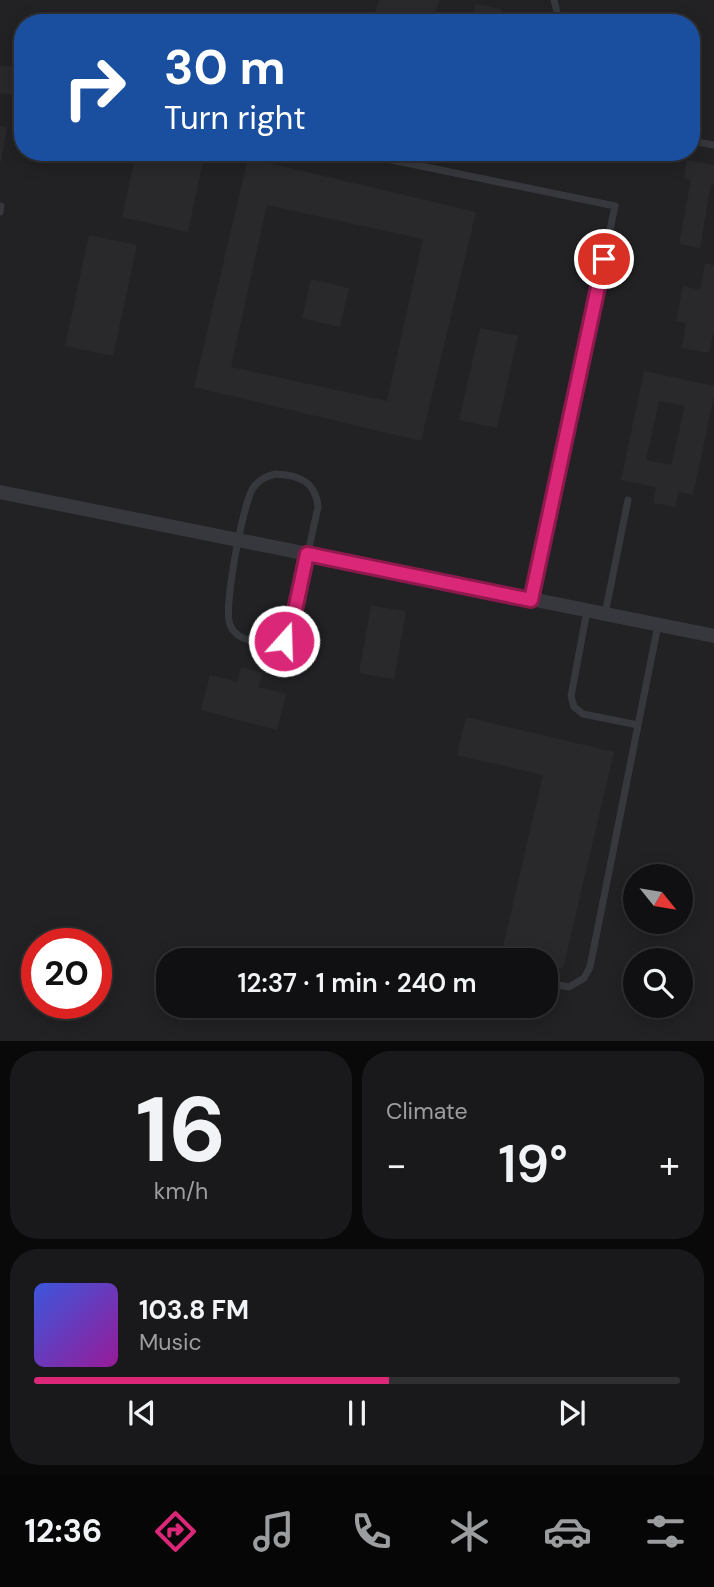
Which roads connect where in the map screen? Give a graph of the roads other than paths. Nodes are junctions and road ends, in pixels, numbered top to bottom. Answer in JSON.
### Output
{"nodes":[{"id":1,"x":397,"y":161,"type":"edge"},
{"id":2,"x":1,"y":206,"type":"edge"},
{"id":3,"x":0,"y":212,"type":"edge"},
{"id":4,"x":0,"y":492,"type":"edge"},
{"id":5,"x":628,"y":500,"type":"dead end"},
{"id":6,"x":239,"y":539,"type":"junction"},
{"id":7,"x":307,"y":554,"type":"junction"},
{"id":8,"x":531,"y":600,"type":"junction"},
{"id":9,"x":587,"y":611,"type":"junction"},
{"id":10,"x":605,"y":614,"type":"junction"},
{"id":11,"x":658,"y":625,"type":"junction"},
{"id":12,"x":714,"y":636,"type":"edge"},
{"id":13,"x":638,"y":725,"type":"junction"},
{"id":14,"x":558,"y":985,"type":"edge"}],
"edges":[{"from":1,"to":8,"type":"lane"},
{"from":2,"to":3,"type":"lane"},
{"from":4,"to":6,"type":"street"},
{"from":5,"to":10,"type":"lane"},
{"from":6,"to":7,"type":"street"},
{"from":6,"to":7,"type":"lane"},
{"from":6,"to":7,"type":"lane"},
{"from":7,"to":8,"type":"street"},
{"from":8,"to":9,"type":"street"},
{"from":9,"to":10,"type":"street"},
{"from":9,"to":13,"type":"lane"},
{"from":10,"to":11,"type":"street"},
{"from":11,"to":12,"type":"street"},
{"from":11,"to":13,"type":"lane"},
{"from":13,"to":14,"type":"lane"}]}
